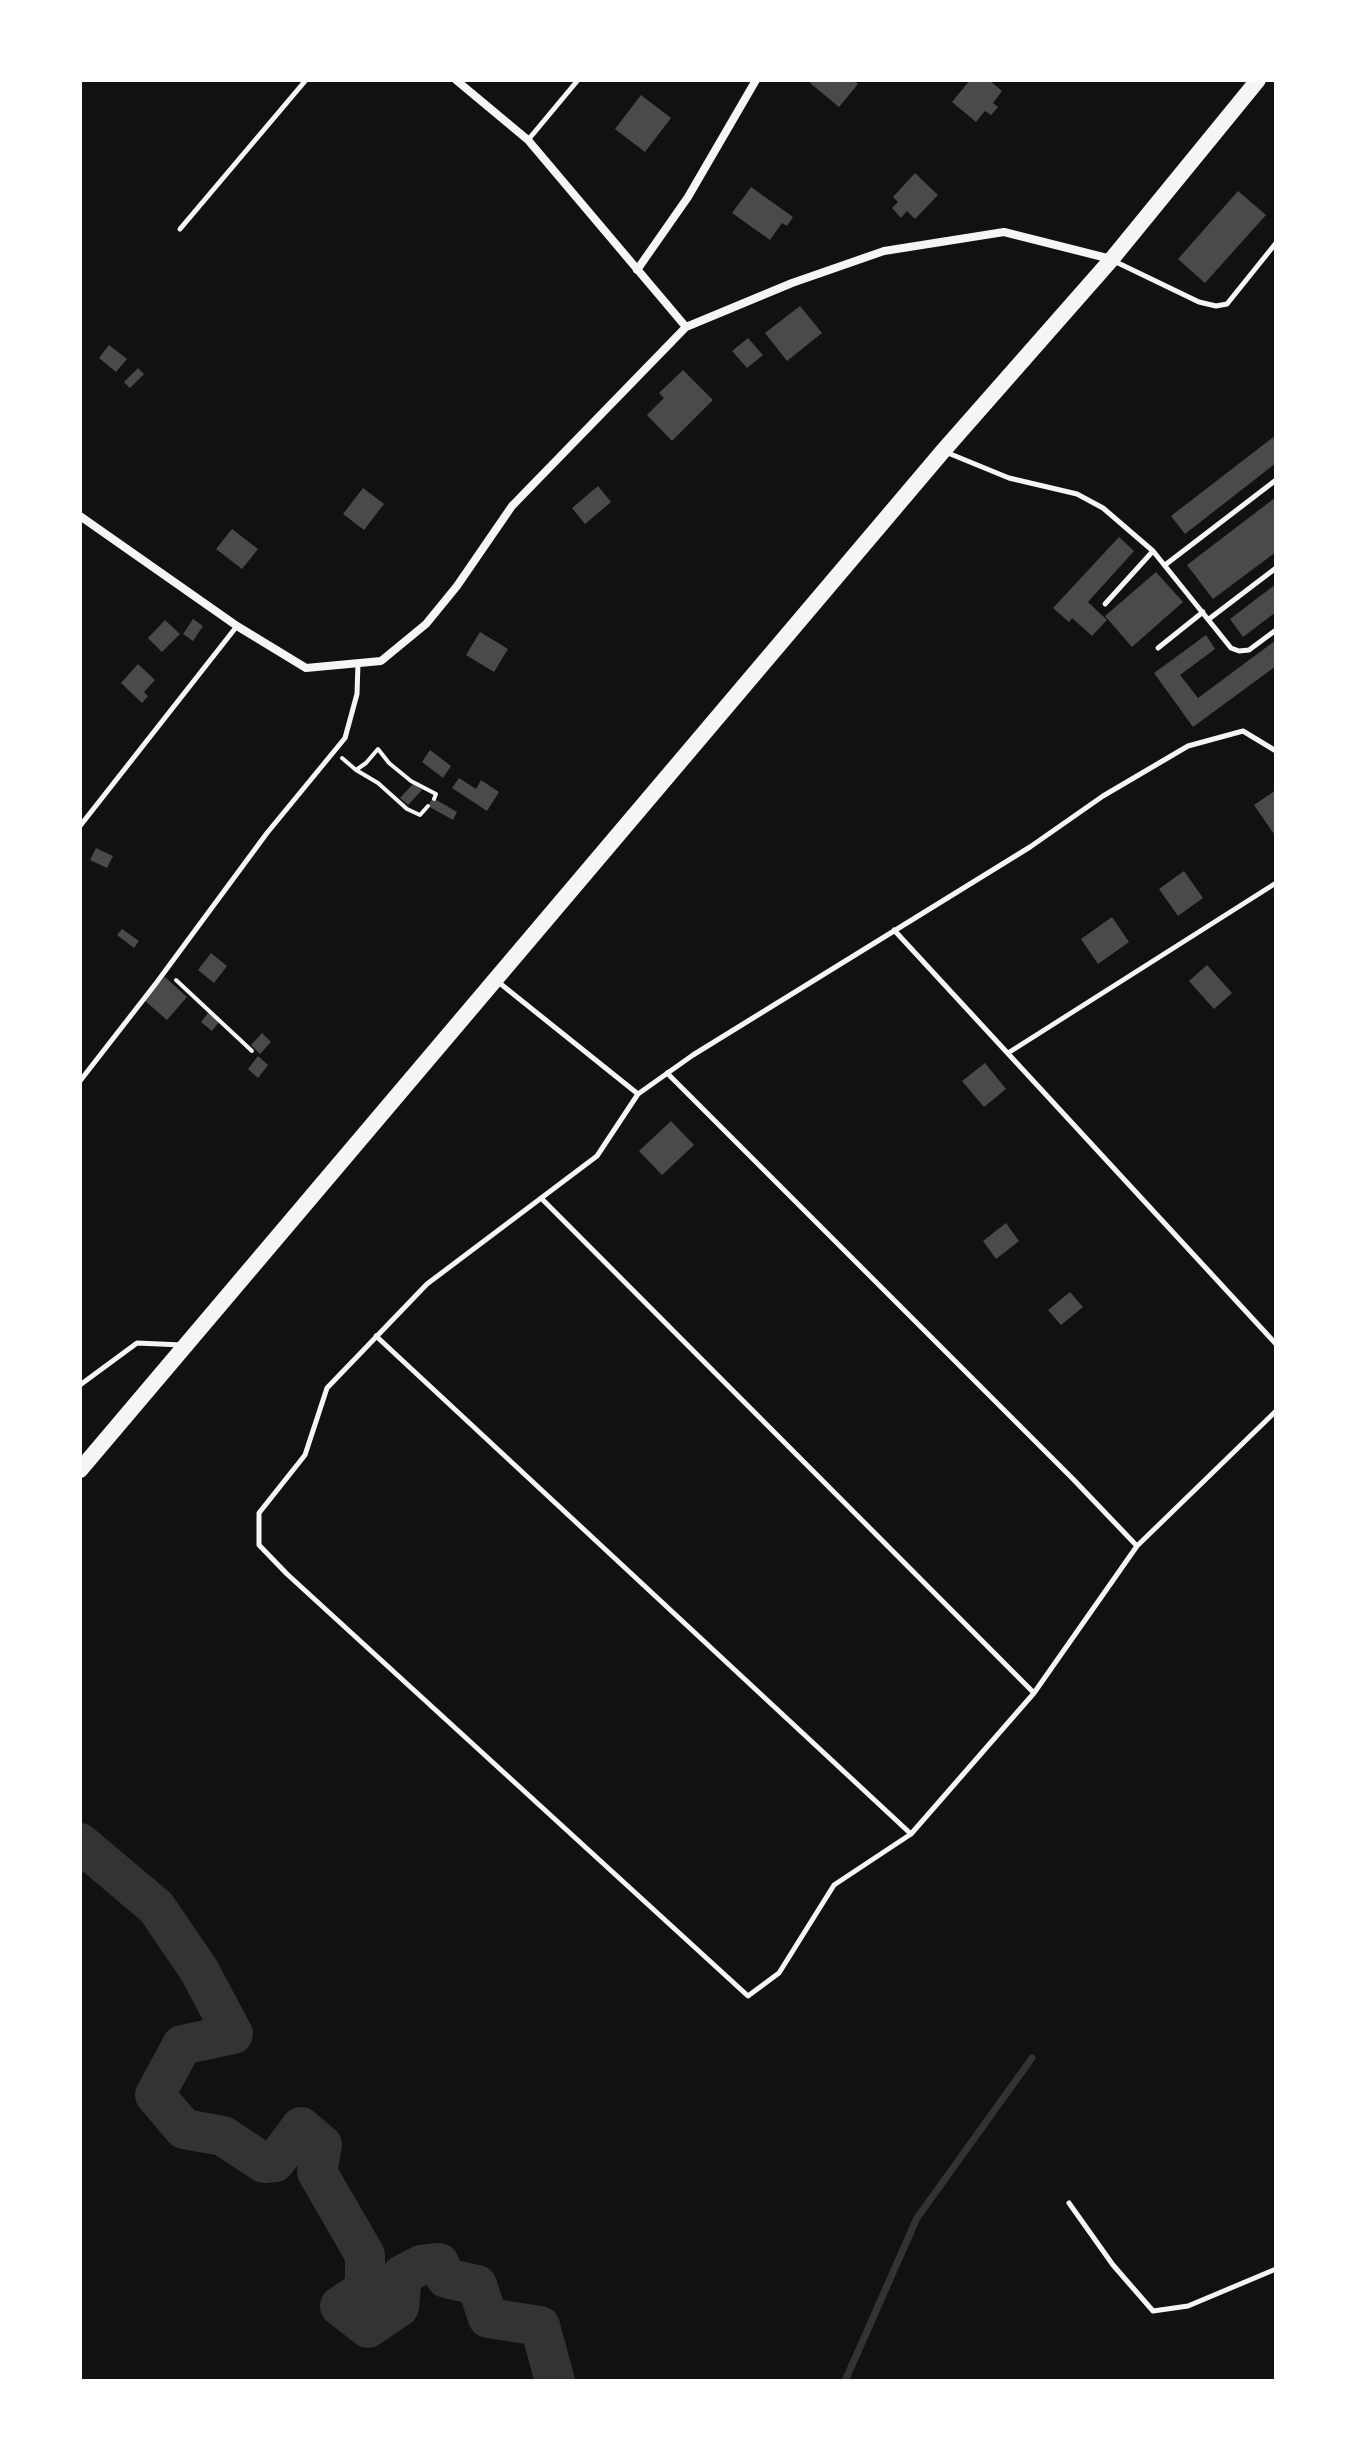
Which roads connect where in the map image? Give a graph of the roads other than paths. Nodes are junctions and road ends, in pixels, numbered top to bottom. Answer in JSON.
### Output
{"nodes":[{"id":1,"x":306,"y":80,"type":"edge"},
{"id":2,"x":456,"y":80,"type":"edge"},
{"id":3,"x":578,"y":80,"type":"edge"},
{"id":4,"x":756,"y":80,"type":"edge"},
{"id":5,"x":1258,"y":80,"type":"edge"},
{"id":6,"x":528,"y":140,"type":"junction"},
{"id":7,"x":180,"y":229,"type":"dead end"},
{"id":8,"x":1276,"y":243,"type":"edge"},
{"id":9,"x":1111,"y":260,"type":"junction"},
{"id":10,"x":637,"y":270,"type":"junction"},
{"id":11,"x":686,"y":327,"type":"junction"},
{"id":12,"x":943,"y":451,"type":"junction"},
{"id":13,"x":1276,"y":480,"type":"edge"},
{"id":14,"x":80,"y":516,"type":"edge"},
{"id":15,"x":1153,"y":551,"type":"junction"},
{"id":16,"x":1165,"y":565,"type":"junction"},
{"id":17,"x":1276,"y":568,"type":"edge"},
{"id":18,"x":1105,"y":604,"type":"dead end"},
{"id":19,"x":1203,"y":612,"type":"junction"},
{"id":20,"x":1209,"y":619,"type":"junction"},
{"id":21,"x":237,"y":626,"type":"junction"},
{"id":22,"x":1276,"y":630,"type":"edge"},
{"id":23,"x":1158,"y":648,"type":"dead end"},
{"id":24,"x":358,"y":663,"type":"junction"},
{"id":25,"x":1276,"y":751,"type":"edge"},
{"id":26,"x":80,"y":826,"type":"edge"},
{"id":27,"x":1276,"y":883,"type":"edge"},
{"id":28,"x":894,"y":930,"type":"junction"},
{"id":29,"x":496,"y":980,"type":"junction"},
{"id":30,"x":1008,"y":1053,"type":"junction"},
{"id":31,"x":667,"y":1073,"type":"junction"},
{"id":32,"x":80,"y":1081,"type":"edge"},
{"id":33,"x":638,"y":1094,"type":"junction"},
{"id":34,"x":541,"y":1198,"type":"junction"},
{"id":35,"x":376,"y":1336,"type":"junction"},
{"id":36,"x":1276,"y":1344,"type":"edge"},
{"id":37,"x":186,"y":1345,"type":"junction"},
{"id":38,"x":80,"y":1385,"type":"edge"},
{"id":39,"x":1276,"y":1411,"type":"edge"},
{"id":40,"x":80,"y":1470,"type":"edge"},
{"id":41,"x":1137,"y":1546,"type":"junction"},
{"id":42,"x":1034,"y":1693,"type":"junction"},
{"id":43,"x":911,"y":1834,"type":"junction"},
{"id":44,"x":1069,"y":2203,"type":"dead end"},
{"id":45,"x":1276,"y":2269,"type":"edge"}],
"edges":[{"from":1,"to":7,"type":"lane"},
{"from":2,"to":6,"type":"street"},
{"from":3,"to":6,"type":"lane"},
{"from":4,"to":10,"type":"street"},
{"from":5,"to":9,"type":"main road"},
{"from":6,"to":10,"type":"street"},
{"from":8,"to":9,"type":"lane"},
{"from":9,"to":11,"type":"street"},
{"from":9,"to":12,"type":"main road"},
{"from":10,"to":11,"type":"street"},
{"from":11,"to":24,"type":"street"},
{"from":12,"to":15,"type":"lane"},
{"from":12,"to":29,"type":"main road"},
{"from":13,"to":16,"type":"lane"},
{"from":14,"to":21,"type":"street"},
{"from":15,"to":16,"type":"lane"},
{"from":15,"to":18,"type":"lane"},
{"from":16,"to":19,"type":"lane"},
{"from":17,"to":20,"type":"lane"},
{"from":19,"to":20,"type":"lane"},
{"from":19,"to":23,"type":"lane"},
{"from":20,"to":22,"type":"lane"},
{"from":21,"to":24,"type":"street"},
{"from":21,"to":26,"type":"lane"},
{"from":24,"to":32,"type":"lane"},
{"from":25,"to":28,"type":"lane"},
{"from":27,"to":30,"type":"lane"},
{"from":28,"to":30,"type":"lane"},
{"from":28,"to":31,"type":"lane"},
{"from":29,"to":33,"type":"lane"},
{"from":29,"to":37,"type":"main road"},
{"from":30,"to":36,"type":"lane"},
{"from":31,"to":33,"type":"lane"},
{"from":31,"to":41,"type":"lane"},
{"from":33,"to":34,"type":"lane"},
{"from":34,"to":35,"type":"lane"},
{"from":34,"to":42,"type":"lane"},
{"from":35,"to":43,"type":"lane"},
{"from":35,"to":43,"type":"lane"},
{"from":37,"to":38,"type":"lane"},
{"from":37,"to":40,"type":"main road"},
{"from":39,"to":41,"type":"lane"},
{"from":41,"to":42,"type":"lane"},
{"from":42,"to":43,"type":"lane"},
{"from":44,"to":45,"type":"lane"}]}
